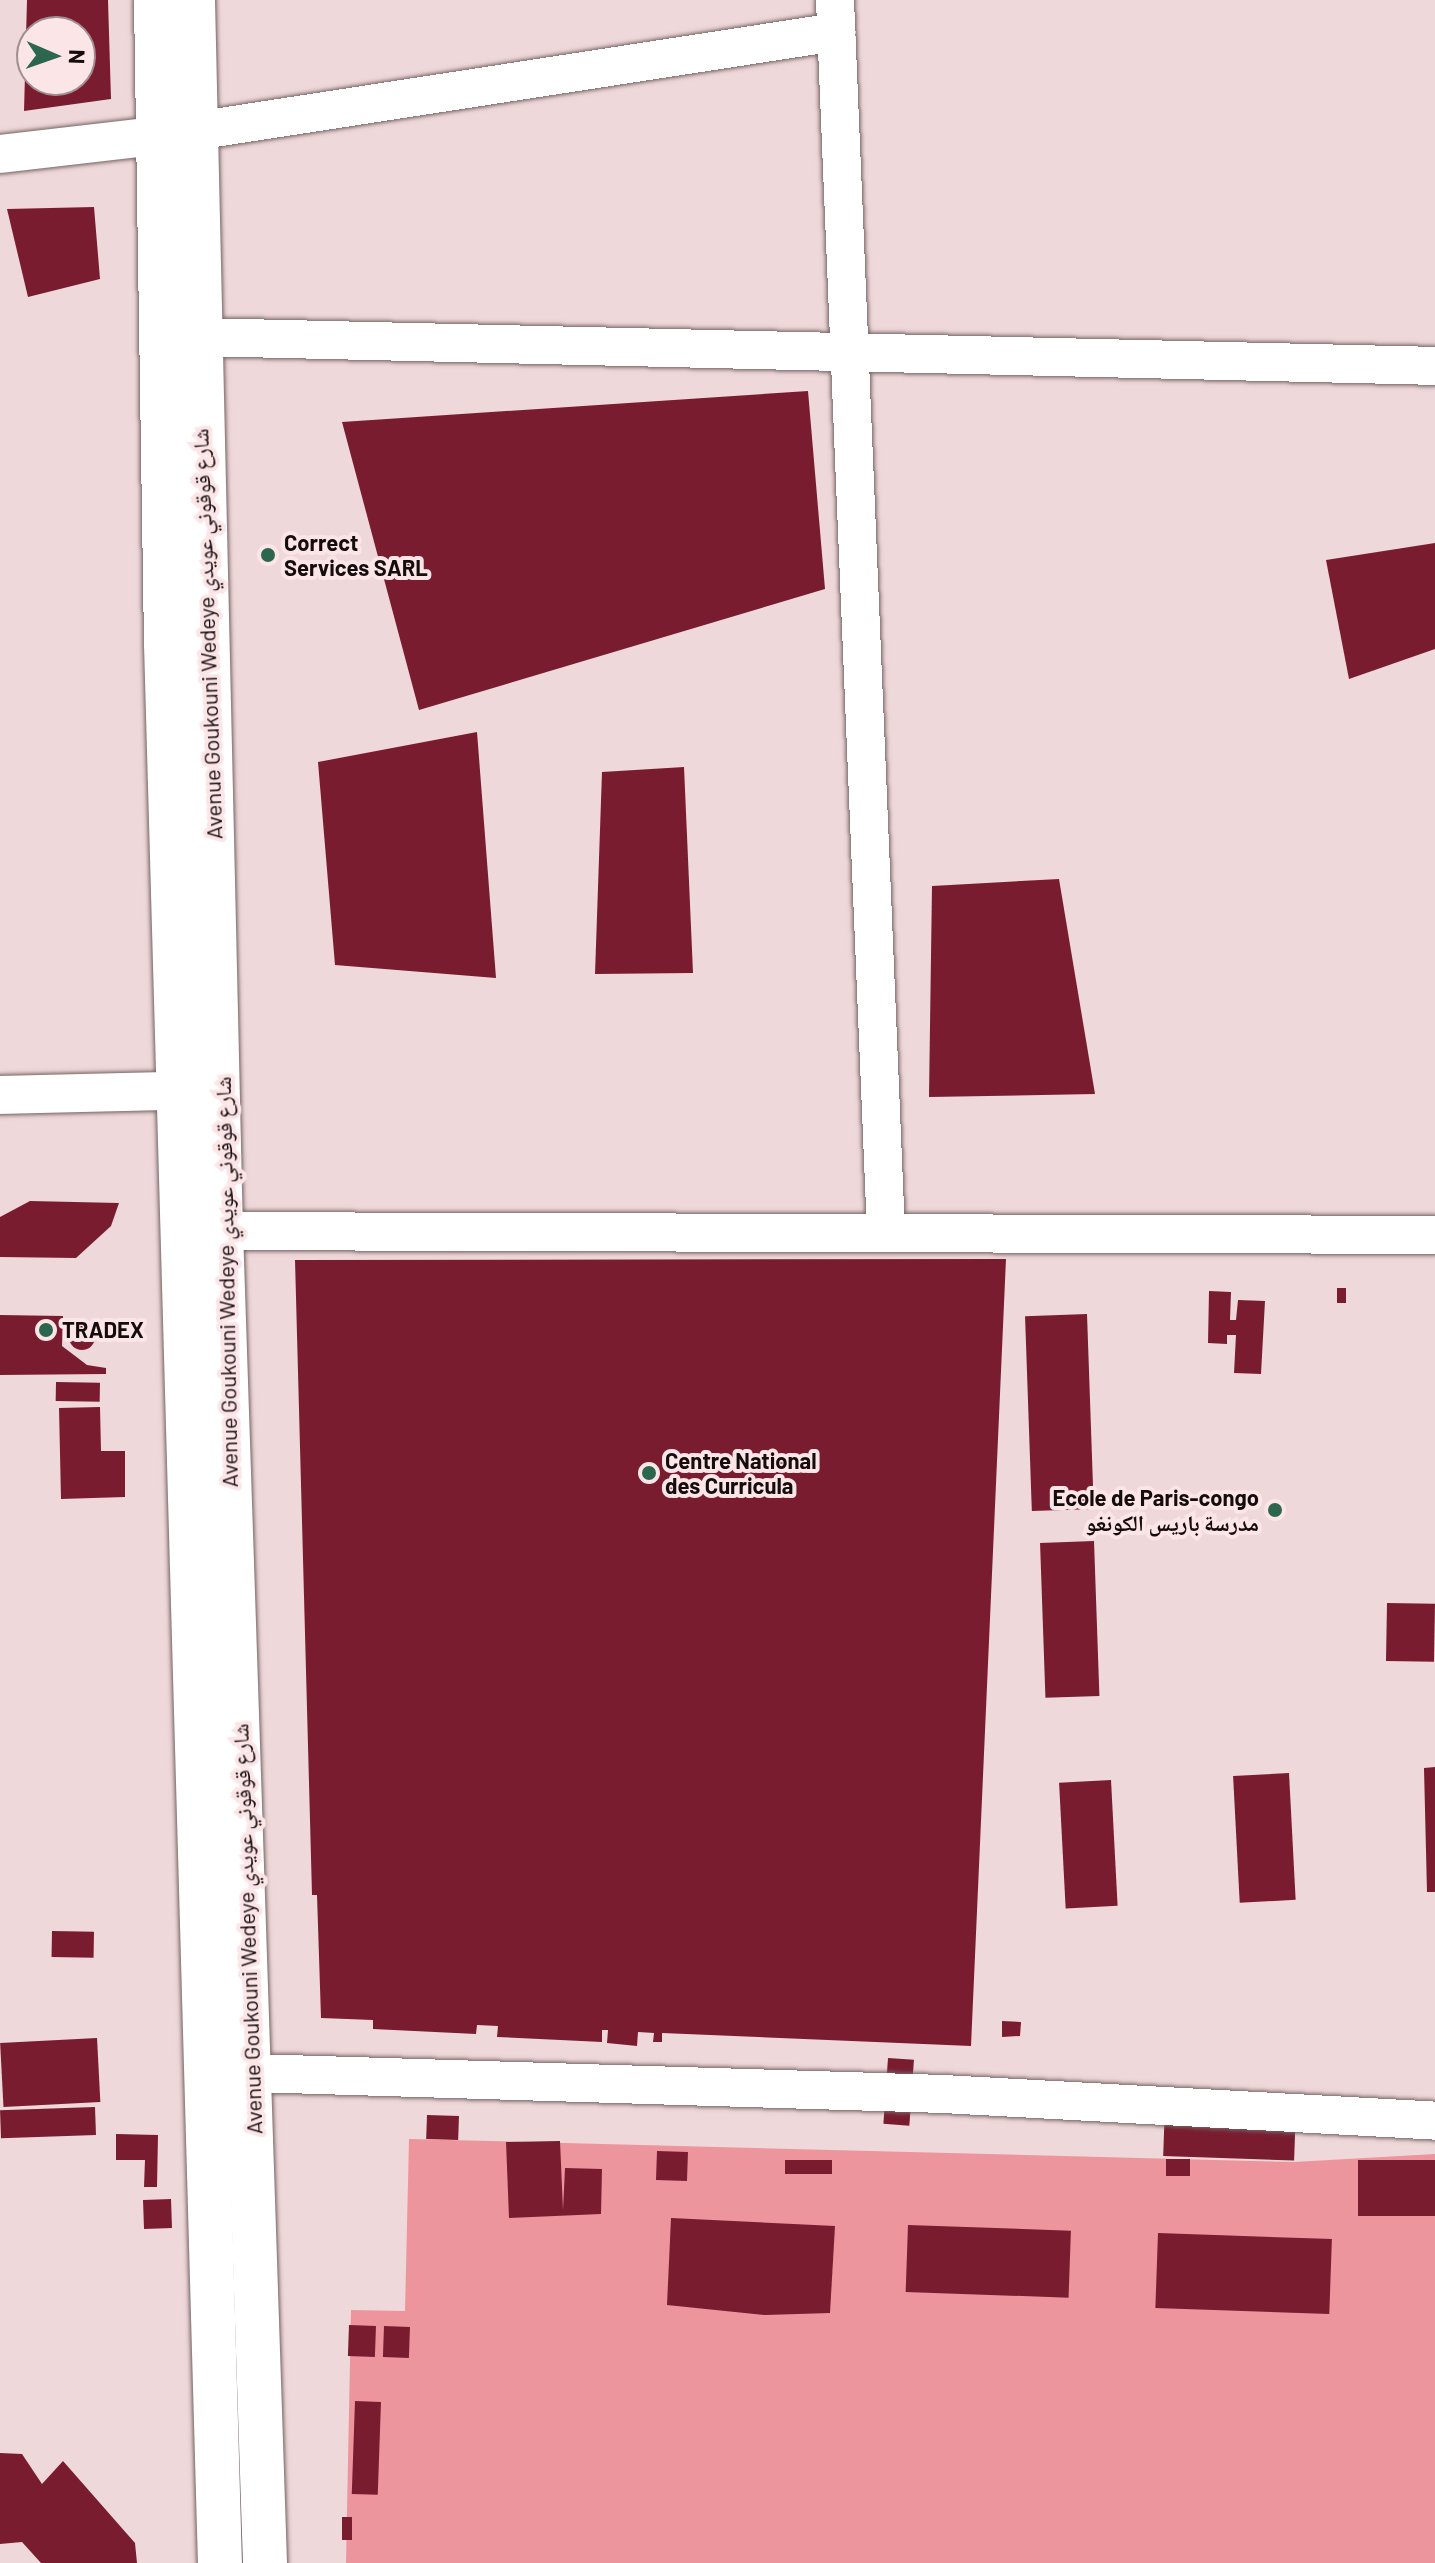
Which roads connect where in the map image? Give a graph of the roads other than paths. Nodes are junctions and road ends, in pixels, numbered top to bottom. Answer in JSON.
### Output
{"nodes":[{"id":1,"x":156,"y":0,"type":"edge"},
{"id":2,"x":193,"y":0,"type":"edge"},
{"id":3,"x":836,"y":16,"type":"edge"},
{"id":4,"x":175,"y":134,"type":"junction"},
{"id":5,"x":0,"y":154,"type":"edge"},
{"id":6,"x":199,"y":337,"type":"junction"},
{"id":7,"x":846,"y":352,"type":"junction"},
{"id":8,"x":1435,"y":366,"type":"edge"},
{"id":9,"x":201,"y":1091,"type":"junction"},
{"id":10,"x":0,"y":1095,"type":"edge"},
{"id":11,"x":201,"y":1230,"type":"junction"},
{"id":12,"x":886,"y":1232,"type":"junction"},
{"id":13,"x":1435,"y":1235,"type":"edge"},
{"id":14,"x":253,"y":2073,"type":"junction"},
{"id":15,"x":1435,"y":2121,"type":"edge"},
{"id":16,"x":220,"y":2563,"type":"edge"},
{"id":17,"x":265,"y":2563,"type":"edge"}],
"edges":[{"from":1,"to":4,"type":"street","name":"Avenue Goukouni Wedeye شارع قوقوني عويدي"},
{"from":2,"to":4,"type":"street","name":"Avenue Goukouni Wedeye شارع قوقوني عويدي"},
{"from":3,"to":4,"type":"street"},
{"from":3,"to":7,"type":"street"},
{"from":4,"to":5,"type":"street"},
{"from":4,"to":6,"type":"street","name":"Avenue Goukouni Wedeye شارع قوقوني عويدي"},
{"from":4,"to":9,"type":"street","name":"Avenue Goukouni Wedeye شارع قوقوني عويدي"},
{"from":6,"to":7,"type":"street"},
{"from":6,"to":9,"type":"street","name":"Avenue Goukouni Wedeye شارع قوقوني عويدي"},
{"from":7,"to":8,"type":"street"},
{"from":7,"to":12,"type":"street"},
{"from":9,"to":10,"type":"street"},
{"from":9,"to":11,"type":"street","name":"Avenue Goukouni Wedeye شارع قوقوني عويدي"},
{"from":11,"to":12,"type":"street"},
{"from":11,"to":14,"type":"street","name":"Avenue Goukouni Wedeye شارع قوقوني عويدي"},
{"from":11,"to":16,"type":"street","name":"Avenue Goukouni Wedeye شارع قوقوني عويدي"},
{"from":12,"to":13,"type":"street"},
{"from":14,"to":15,"type":"street"},
{"from":14,"to":17,"type":"street","name":"Avenue Goukouni Wedeye شارع قوقوني عويدي"}]}
